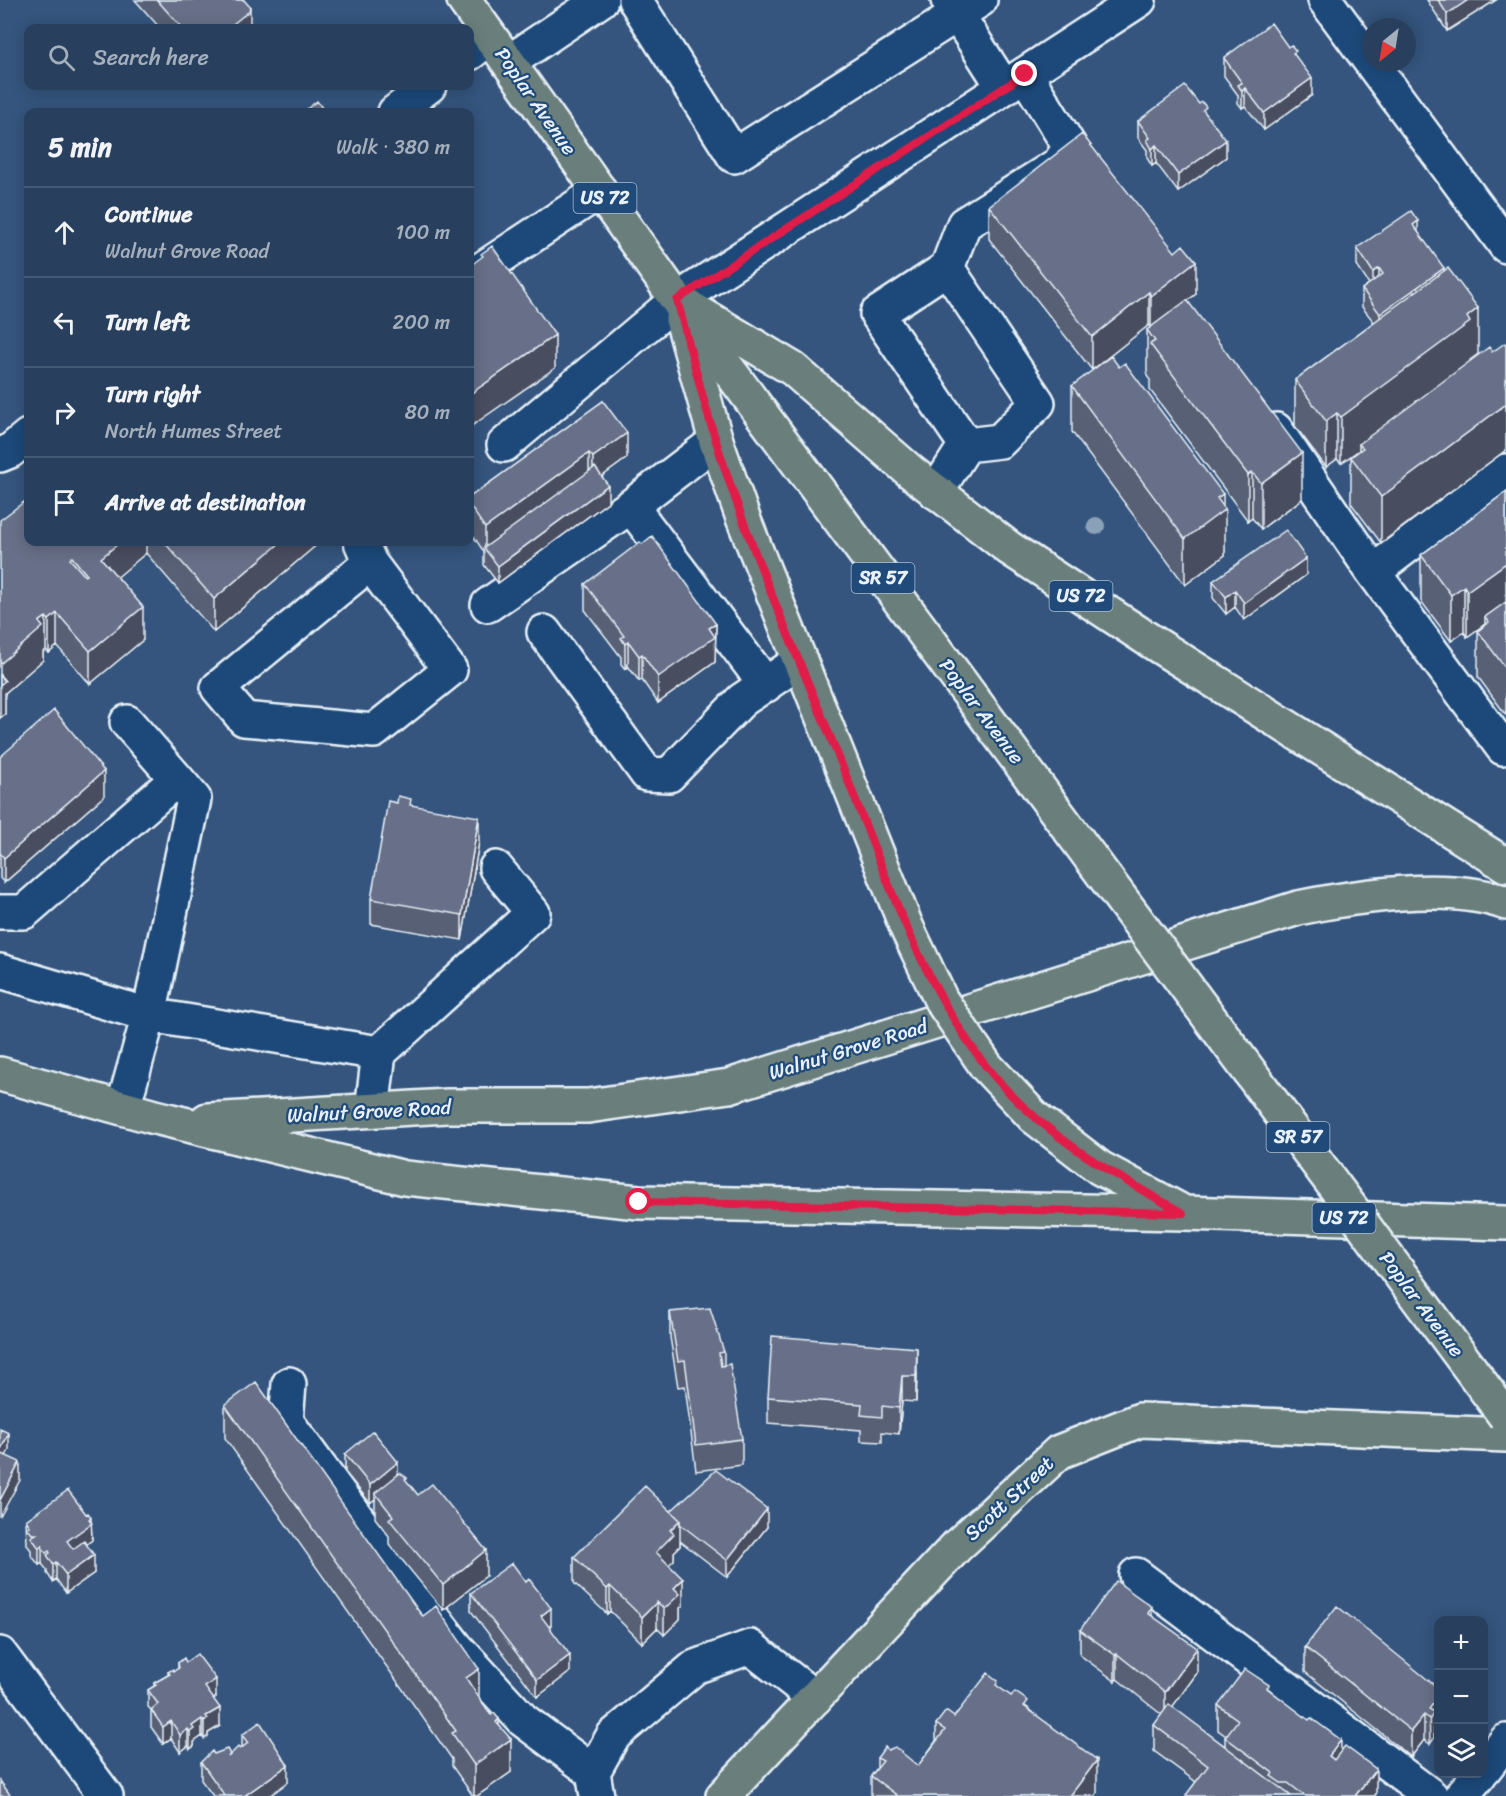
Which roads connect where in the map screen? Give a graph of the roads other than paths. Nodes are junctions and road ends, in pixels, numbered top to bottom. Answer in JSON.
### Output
{"nodes":[{"id":1,"x":464,"y":0,"type":"edge"},
{"id":2,"x":601,"y":0,"type":"edge"},
{"id":3,"x":635,"y":0,"type":"edge"},
{"id":4,"x":1139,"y":0,"type":"edge"},
{"id":5,"x":1325,"y":0,"type":"edge"},
{"id":6,"x":962,"y":5,"type":"edge"},
{"id":7,"x":489,"y":51,"type":"edge"},
{"id":8,"x":1014,"y":81,"type":"junction"},
{"id":9,"x":424,"y":90,"type":"edge"},
{"id":10,"x":400,"y":108,"type":"edge"},
{"id":11,"x":600,"y":191,"type":"junction"},
{"id":12,"x":1506,"y":246,"type":"edge"},
{"id":13,"x":947,"y":268,"type":"junction"},
{"id":14,"x":474,"y":274,"type":"edge"},
{"id":15,"x":677,"y":300,"type":"junction"},
{"id":16,"x":1263,"y":409,"type":"edge"},
{"id":17,"x":24,"y":440,"type":"edge"},
{"id":18,"x":716,"y":441,"type":"junction"},
{"id":19,"x":504,"y":445,"type":"dead end"},
{"id":20,"x":966,"y":445,"type":"junction"},
{"id":21,"x":0,"y":455,"type":"edge"},
{"id":22,"x":1506,"y":471,"type":"edge"},
{"id":23,"x":936,"y":492,"type":"junction"},
{"id":24,"x":631,"y":506,"type":"junction"},
{"id":25,"x":365,"y":552,"type":"edge"},
{"id":26,"x":1373,"y":572,"type":"junction"},
{"id":27,"x":488,"y":605,"type":"dead end"},
{"id":28,"x":544,"y":633,"type":"dead end"},
{"id":29,"x":800,"y":661,"type":"junction"},
{"id":30,"x":766,"y":685,"type":"junction"},
{"id":31,"x":127,"y":722,"type":"dead end"},
{"id":32,"x":1506,"y":746,"type":"edge"},
{"id":33,"x":177,"y":779,"type":"junction"},
{"id":34,"x":1506,"y":865,"type":"edge"},
{"id":35,"x":496,"y":868,"type":"dead end"},
{"id":36,"x":1506,"y":903,"type":"edge"},
{"id":37,"x":0,"y":912,"type":"edge"},
{"id":38,"x":0,"y":971,"type":"edge"},
{"id":39,"x":149,"y":1015,"type":"junction"},
{"id":40,"x":379,"y":1053,"type":"junction"},
{"id":41,"x":0,"y":1074,"type":"edge"},
{"id":42,"x":123,"y":1108,"type":"junction"},
{"id":43,"x":372,"y":1110,"type":"junction"},
{"id":44,"x":174,"y":1121,"type":"junction"},
{"id":45,"x":1183,"y":1213,"type":"junction"},
{"id":46,"x":1506,"y":1223,"type":"edge"},
{"id":47,"x":289,"y":1384,"type":"dead end"},
{"id":48,"x":1506,"y":1417,"type":"edge"},
{"id":49,"x":1506,"y":1435,"type":"edge"},
{"id":50,"x":1136,"y":1575,"type":"dead end"},
{"id":51,"x":0,"y":1654,"type":"edge"},
{"id":52,"x":814,"y":1698,"type":"junction"},
{"id":53,"x":1506,"y":1741,"type":"edge"},
{"id":54,"x":1488,"y":1764,"type":"edge"},
{"id":55,"x":1476,"y":1778,"type":"edge"},
{"id":56,"x":595,"y":1784,"type":"edge"},
{"id":57,"x":106,"y":1796,"type":"edge"},
{"id":58,"x":723,"y":1796,"type":"edge"},
{"id":59,"x":1431,"y":1796,"type":"edge"},
{"id":60,"x":1461,"y":1796,"type":"edge"}],
"edges":[{"from":1,"to":7,"type":"main road","name":"Poplar Avenue","number":"US 72"},
{"from":2,"to":7,"type":"street"},
{"from":3,"to":6,"type":"street"},
{"from":4,"to":8,"type":"street"},
{"from":5,"to":12,"type":"street"},
{"from":6,"to":8,"type":"street"},
{"from":7,"to":11,"type":"main road","name":"Poplar Avenue","number":"US 72"},
{"from":8,"to":13,"type":"street"},
{"from":8,"to":15,"type":"street"},
{"from":9,"to":10,"type":"street"},
{"from":11,"to":14,"type":"street"},
{"from":11,"to":15,"type":"main road","name":"Poplar Avenue","number":"US 72"},
{"from":13,"to":20,"type":"street"},
{"from":13,"to":20,"type":"street"},
{"from":15,"to":18,"type":"main road","number":"US 72"},
{"from":15,"to":19,"type":"street"},
{"from":15,"to":23,"type":"main road","number":"US 72"},
{"from":15,"to":48,"type":"main road","name":"Poplar Avenue","number":"SR 57","bridge":true},
{"from":16,"to":26,"type":"street"},
{"from":17,"to":21,"type":"street"},
{"from":18,"to":24,"type":"street"},
{"from":18,"to":29,"type":"main road","number":"US 72"},
{"from":20,"to":23,"type":"street"},
{"from":22,"to":26,"type":"street"},
{"from":23,"to":34,"type":"main road","number":"US 72"},
{"from":24,"to":27,"type":"street"},
{"from":24,"to":30,"type":"street"},
{"from":25,"to":25,"type":"street"},
{"from":26,"to":32,"type":"street"},
{"from":28,"to":30,"type":"street"},
{"from":29,"to":30,"type":"street"},
{"from":29,"to":45,"type":"main road","number":"US 72","bridge":true},
{"from":31,"to":33,"type":"street"},
{"from":33,"to":37,"type":"street"},
{"from":33,"to":39,"type":"street"},
{"from":35,"to":40,"type":"street"},
{"from":36,"to":43,"type":"main road","name":"Walnut Grove Road"},
{"from":38,"to":39,"type":"street"},
{"from":39,"to":40,"type":"street"},
{"from":39,"to":42,"type":"street"},
{"from":40,"to":43,"type":"street"},
{"from":41,"to":42,"type":"main road","name":"Walnut Grove Road"},
{"from":42,"to":44,"type":"main road","name":"Walnut Grove Road"},
{"from":43,"to":44,"type":"main road","name":"Walnut Grove Road"},
{"from":44,"to":45,"type":"main road","name":"Walnut Grove Road"},
{"from":45,"to":46,"type":"main road","number":"US 72"},
{"from":47,"to":56,"type":"street"},
{"from":49,"to":52,"type":"main road","name":"Scott Street"},
{"from":50,"to":59,"type":"street"},
{"from":51,"to":57,"type":"street"},
{"from":52,"to":56,"type":"street"},
{"from":52,"to":58,"type":"main road","name":"Scott Street"},
{"from":53,"to":54,"type":"street"},
{"from":55,"to":60,"type":"street"}]}
